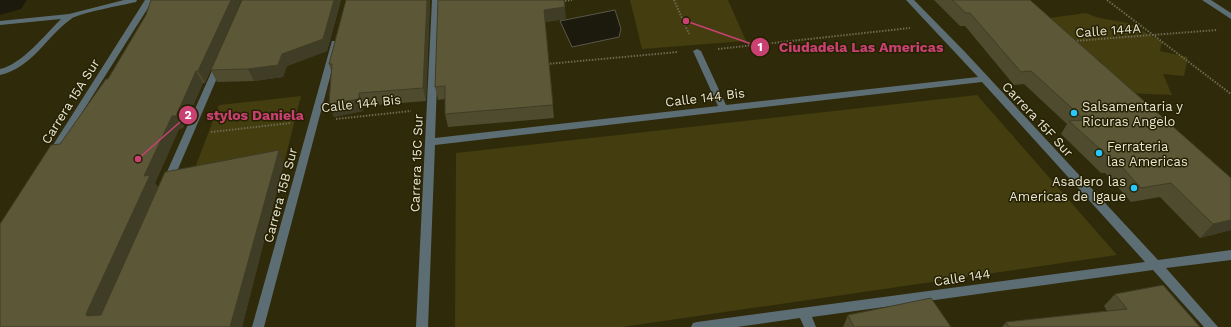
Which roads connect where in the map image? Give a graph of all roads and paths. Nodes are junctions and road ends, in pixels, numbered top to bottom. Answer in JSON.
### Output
{"nodes":[{"id":1,"x":133,"y":0,"type":"edge"},
{"id":2,"x":149,"y":0,"type":"edge"},
{"id":3,"x":436,"y":0,"type":"edge"},
{"id":4,"x":572,"y":0,"type":"edge"},
{"id":5,"x":674,"y":0,"type":"edge"},
{"id":6,"x":910,"y":0,"type":"edge"},
{"id":7,"x":1107,"y":0,"type":"edge"},
{"id":8,"x":1206,"y":0,"type":"edge"},
{"id":9,"x":557,"y":1,"type":"edge"},
{"id":10,"x":69,"y":16,"type":"junction"},
{"id":11,"x":1231,"y":17,"type":"edge"},
{"id":12,"x":0,"y":24,"type":"edge"},
{"id":13,"x":1223,"y":29,"type":"dead end"},
{"id":14,"x":338,"y":30,"type":"edge"},
{"id":15,"x":1155,"y":36,"type":"junction"},
{"id":16,"x":1068,"y":42,"type":"edge"},
{"id":17,"x":697,"y":51,"type":"joint"},
{"id":18,"x":223,"y":56,"type":"edge"},
{"id":19,"x":0,"y":72,"type":"edge"},
{"id":20,"x":983,"y":79,"type":"junction"},
{"id":21,"x":1231,"y":94,"type":"edge"},
{"id":22,"x":723,"y":108,"type":"junction"},
{"id":23,"x":431,"y":109,"type":"junction"},
{"id":24,"x":314,"y":121,"type":"junction"},
{"id":25,"x":189,"y":134,"type":"junction"},
{"id":26,"x":430,"y":142,"type":"junction"},
{"id":27,"x":47,"y":162,"type":"edge"},
{"id":28,"x":164,"y":191,"type":"edge"},
{"id":29,"x":1231,"y":255,"type":"edge"},
{"id":30,"x":1155,"y":265,"type":"junction"},
{"id":31,"x":804,"y":312,"type":"junction"},
{"id":32,"x":258,"y":327,"type":"edge"},
{"id":33,"x":422,"y":327,"type":"edge"},
{"id":34,"x":697,"y":327,"type":"edge"},
{"id":35,"x":810,"y":327,"type":"edge"},
{"id":36,"x":1212,"y":327,"type":"edge"}],
"edges":[{"from":1,"to":10,"type":"street"},
{"from":2,"to":27,"type":"street","name":"Carrera 15A Sur"},
{"from":3,"to":23,"type":"street","name":"Carrera 15C Sur"},
{"from":4,"to":9,"type":"path"},
{"from":5,"to":17,"type":"path"},
{"from":6,"to":20,"type":"street","name":"Carrera 15F Sur"},
{"from":7,"to":15,"type":"path"},
{"from":8,"to":11,"type":"street"},
{"from":10,"to":12,"type":"street"},
{"from":10,"to":19,"type":"street"},
{"from":13,"to":15,"type":"path","name":"Calle 144A"},
{"from":14,"to":24,"type":"street","name":"Carrera 15B Sur"},
{"from":15,"to":16,"type":"path","name":"Calle 144A"},
{"from":15,"to":21,"type":"path"},
{"from":17,"to":22,"type":"street"},
{"from":18,"to":25,"type":"street"},
{"from":20,"to":22,"type":"street","name":"Calle 144 Bis"},
{"from":20,"to":30,"type":"street","name":"Carrera 15F Sur"},
{"from":22,"to":26,"type":"street","name":"Calle 144 Bis"},
{"from":23,"to":24,"type":"path","name":"Calle 144 Bis"},
{"from":23,"to":26,"type":"street","name":"Carrera 15C Sur"},
{"from":24,"to":25,"type":"path","name":"Calle 144 Bis"},
{"from":24,"to":32,"type":"street","name":"Carrera 15B Sur"},
{"from":25,"to":28,"type":"street"},
{"from":26,"to":33,"type":"street","name":"Carrera 15C Sur"},
{"from":29,"to":30,"type":"street","name":"Calle 144"},
{"from":30,"to":31,"type":"street","name":"Calle 144"},
{"from":30,"to":36,"type":"street","name":"Carrera 15F Sur"},
{"from":31,"to":34,"type":"street","name":"Calle 144"},
{"from":31,"to":35,"type":"street"}]}
